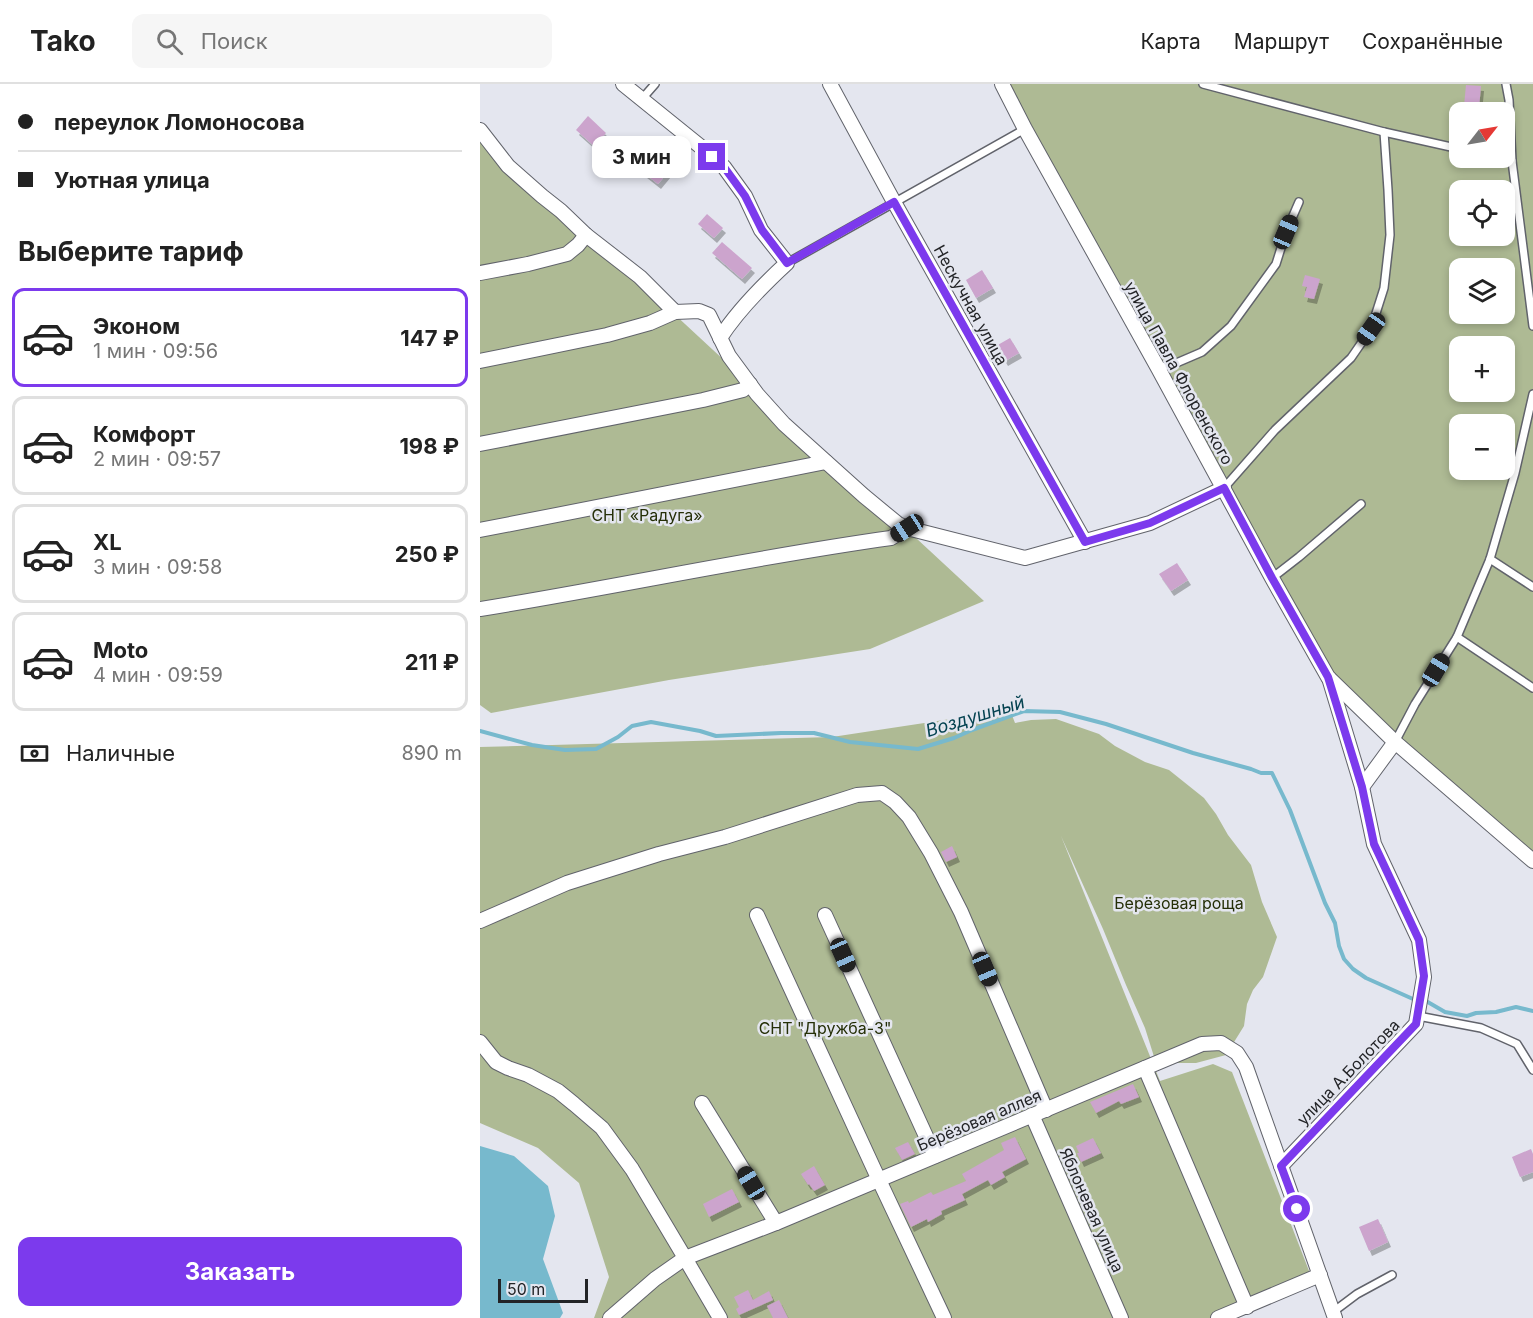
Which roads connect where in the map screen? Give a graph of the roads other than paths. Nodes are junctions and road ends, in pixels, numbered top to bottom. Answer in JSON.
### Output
{"nodes":[{"id":1,"x":623,"y":84,"type":"edge"},
{"id":2,"x":655,"y":84,"type":"edge"},
{"id":3,"x":830,"y":84,"type":"edge"},
{"id":4,"x":1002,"y":84,"type":"edge"},
{"id":5,"x":1203,"y":84,"type":"edge"},
{"id":6,"x":1506,"y":84,"type":"edge"},
{"id":7,"x":641,"y":100,"type":"junction"},
{"id":8,"x":1509,"y":102,"type":"edge"},
{"id":9,"x":1025,"y":129,"type":"junction"},
{"id":10,"x":480,"y":130,"type":"edge"},
{"id":11,"x":1384,"y":132,"type":"junction"},
{"id":12,"x":1449,"y":147,"type":"edge"},
{"id":13,"x":1513,"y":168,"type":"edge"},
{"id":14,"x":894,"y":202,"type":"junction"},
{"id":15,"x":1299,"y":202,"type":"dead end"},
{"id":16,"x":586,"y":235,"type":"junction"},
{"id":17,"x":787,"y":263,"type":"junction"},
{"id":18,"x":480,"y":273,"type":"edge"},
{"id":19,"x":675,"y":312,"type":"junction"},
{"id":20,"x":1533,"y":326,"type":"edge"},
{"id":21,"x":720,"y":338,"type":"junction"},
{"id":22,"x":480,"y":361,"type":"edge"},
{"id":23,"x":1158,"y":368,"type":"junction"},
{"id":24,"x":750,"y":384,"type":"junction"},
{"id":25,"x":1533,"y":394,"type":"edge"},
{"id":26,"x":480,"y":444,"type":"edge"},
{"id":27,"x":826,"y":462,"type":"junction"},
{"id":28,"x":1224,"y":488,"type":"junction"},
{"id":29,"x":1361,"y":504,"type":"dead end"},
{"id":30,"x":907,"y":528,"type":"junction"},
{"id":31,"x":480,"y":530,"type":"edge"},
{"id":32,"x":1085,"y":542,"type":"junction"},
{"id":33,"x":1490,"y":559,"type":"junction"},
{"id":34,"x":1272,"y":578,"type":"junction"},
{"id":35,"x":1533,"y":587,"type":"edge"},
{"id":36,"x":480,"y":609,"type":"edge"},
{"id":37,"x":1457,"y":636,"type":"junction"},
{"id":38,"x":1328,"y":677,"type":"junction"},
{"id":39,"x":1533,"y":688,"type":"edge"},
{"id":40,"x":1395,"y":742,"type":"junction"},
{"id":41,"x":1362,"y":787,"type":"junction"},
{"id":42,"x":1533,"y":861,"type":"edge"},
{"id":43,"x":757,"y":915,"type":"dead end"},
{"id":44,"x":825,"y":915,"type":"dead end"},
{"id":45,"x":480,"y":921,"type":"edge"},
{"id":46,"x":1418,"y":1016,"type":"junction"},
{"id":47,"x":480,"y":1042,"type":"edge"},
{"id":48,"x":1145,"y":1068,"type":"junction"},
{"id":49,"x":1533,"y":1070,"type":"edge"},
{"id":50,"x":702,"y":1102,"type":"dead end"},
{"id":51,"x":1046,"y":1110,"type":"junction"},
{"id":52,"x":1032,"y":1116,"type":"junction"},
{"id":53,"x":935,"y":1156,"type":"junction"},
{"id":54,"x":1281,"y":1166,"type":"junction"},
{"id":55,"x":879,"y":1180,"type":"junction"},
{"id":56,"x":776,"y":1223,"type":"junction"},
{"id":57,"x":685,"y":1258,"type":"junction"},
{"id":58,"x":1320,"y":1275,"type":"junction"},
{"id":59,"x":1392,"y":1275,"type":"dead end"},
{"id":60,"x":1248,"y":1307,"type":"junction"},
{"id":61,"x":1334,"y":1315,"type":"edge"},
{"id":62,"x":610,"y":1318,"type":"edge"},
{"id":63,"x":720,"y":1318,"type":"edge"},
{"id":64,"x":944,"y":1318,"type":"edge"},
{"id":65,"x":1121,"y":1318,"type":"edge"},
{"id":66,"x":1218,"y":1318,"type":"edge"}],
"edges":[{"from":1,"to":7,"type":"street"},
{"from":2,"to":7,"type":"lane"},
{"from":3,"to":14,"type":"street","name":"Нескучная улица"},
{"from":4,"to":9,"type":"street","name":"улица Павла Флоренского"},
{"from":5,"to":11,"type":"lane"},
{"from":6,"to":8,"type":"lane"},
{"from":7,"to":17,"type":"street"},
{"from":9,"to":14,"type":"lane"},
{"from":9,"to":23,"type":"street","name":"улица Павла Флоренского"},
{"from":10,"to":16,"type":"street"},
{"from":11,"to":12,"type":"lane"},
{"from":11,"to":28,"type":"lane"},
{"from":13,"to":20,"type":"lane"},
{"from":14,"to":17,"type":"lane"},
{"from":14,"to":32,"type":"street","name":"Нескучная улица"},
{"from":15,"to":23,"type":"lane"},
{"from":16,"to":18,"type":"street"},
{"from":16,"to":19,"type":"street"},
{"from":17,"to":21,"type":"street"},
{"from":19,"to":21,"type":"street"},
{"from":19,"to":22,"type":"street"},
{"from":21,"to":24,"type":"street"},
{"from":23,"to":28,"type":"street","name":"улица Павла Флоренского"},
{"from":24,"to":26,"type":"street"},
{"from":24,"to":27,"type":"street"},
{"from":25,"to":33,"type":"lane"},
{"from":27,"to":30,"type":"street"},
{"from":27,"to":31,"type":"street"},
{"from":28,"to":32,"type":"street"},
{"from":28,"to":34,"type":"street","name":"улица Павла Флоренского"},
{"from":29,"to":34,"type":"lane"},
{"from":30,"to":32,"type":"street"},
{"from":30,"to":36,"type":"street"},
{"from":33,"to":35,"type":"lane"},
{"from":33,"to":37,"type":"lane"},
{"from":34,"to":38,"type":"street","name":"улица Павла Флоренского"},
{"from":37,"to":39,"type":"lane"},
{"from":37,"to":40,"type":"lane"},
{"from":38,"to":40,"type":"street","name":"улица Павла Флоренского"},
{"from":38,"to":41,"type":"street","name":"улица Павла Флоренского"},
{"from":40,"to":41,"type":"street"},
{"from":40,"to":42,"type":"street","name":"улица Павла Флоренского"},
{"from":41,"to":46,"type":"street","name":"улица А.Болотова"},
{"from":43,"to":55,"type":"street"},
{"from":44,"to":53,"type":"street"},
{"from":45,"to":51,"type":"street"},
{"from":46,"to":49,"type":"lane"},
{"from":46,"to":54,"type":"street","name":"улица А.Болотова"},
{"from":47,"to":57,"type":"street"},
{"from":48,"to":51,"type":"street","name":"Берёзовая аллея"},
{"from":48,"to":54,"type":"street","name":"Берёзовая аллея"},
{"from":48,"to":60,"type":"street"},
{"from":50,"to":56,"type":"street"},
{"from":51,"to":52,"type":"street","name":"Берёзовая аллея"},
{"from":52,"to":53,"type":"street","name":"Берёзовая аллея"},
{"from":52,"to":65,"type":"street","name":"Яблоневая улица"},
{"from":53,"to":55,"type":"street","name":"Берёзовая аллея"},
{"from":54,"to":58,"type":"street","name":"Берёзовая аллея"},
{"from":55,"to":56,"type":"street","name":"Берёзовая аллея"},
{"from":55,"to":64,"type":"street"},
{"from":56,"to":57,"type":"street","name":"Берёзовая аллея"},
{"from":57,"to":62,"type":"street","name":"Берёзовая аллея"},
{"from":57,"to":63,"type":"street"},
{"from":58,"to":60,"type":"street"},
{"from":58,"to":61,"type":"street","name":"Берёзовая аллея"},
{"from":59,"to":61,"type":"lane"},
{"from":60,"to":66,"type":"street"}]}
